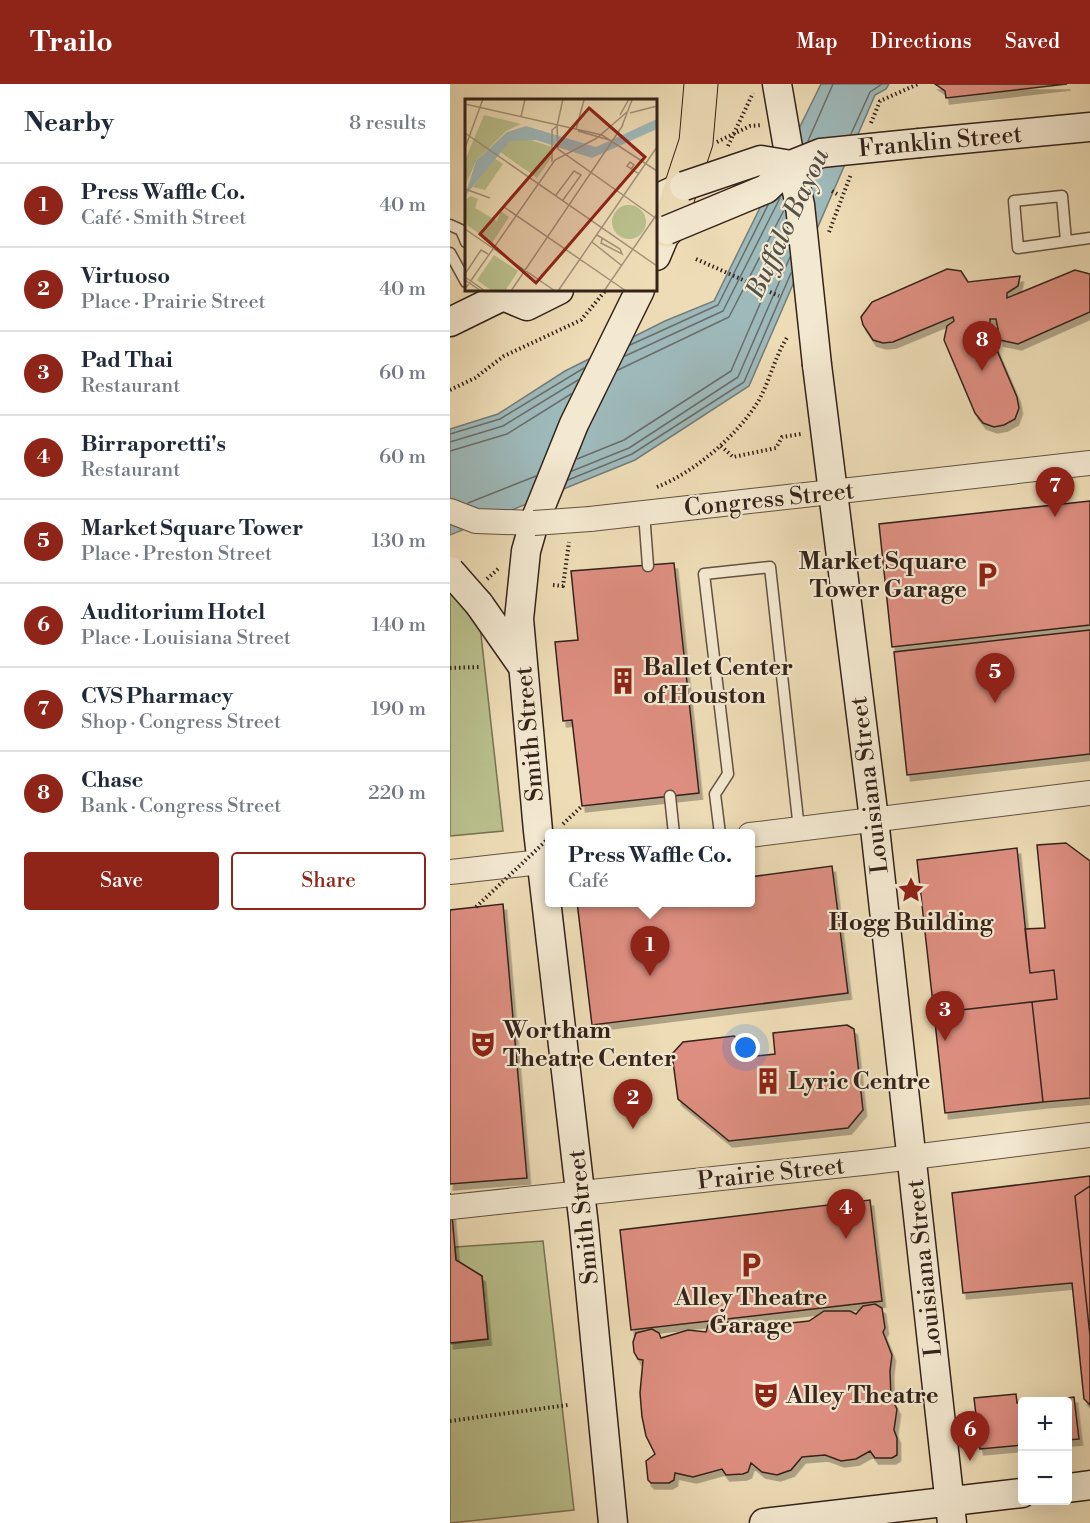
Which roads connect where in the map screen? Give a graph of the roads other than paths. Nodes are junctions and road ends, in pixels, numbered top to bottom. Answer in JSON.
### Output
{"nodes":[{"id":1,"x":701,"y":84,"type":"edge"},
{"id":2,"x":777,"y":84,"type":"edge"},
{"id":3,"x":1090,"y":127,"type":"edge"},
{"id":4,"x":791,"y":165,"type":"junction"},
{"id":5,"x":670,"y":193,"type":"edge"},
{"id":6,"x":450,"y":225,"type":"edge"},
{"id":7,"x":1090,"y":238,"type":"edge"},
{"id":8,"x":465,"y":240,"type":"edge"},
{"id":9,"x":659,"y":241,"type":"edge"},
{"id":10,"x":1066,"y":241,"type":"junction"},
{"id":11,"x":450,"y":253,"type":"edge"},
{"id":12,"x":465,"y":280,"type":"edge"},
{"id":13,"x":557,"y":291,"type":"edge"},
{"id":14,"x":640,"y":291,"type":"edge"},
{"id":15,"x":494,"y":297,"type":"edge"},
{"id":16,"x":450,"y":322,"type":"edge"},
{"id":17,"x":1090,"y":463,"type":"edge"},
{"id":18,"x":833,"y":491,"type":"junction"},
{"id":19,"x":450,"y":511,"type":"edge"},
{"id":20,"x":644,"y":513,"type":"junction"},
{"id":21,"x":534,"y":523,"type":"junction"},
{"id":22,"x":648,"y":566,"type":"dead end"},
{"id":23,"x":450,"y":571,"type":"edge"},
{"id":24,"x":522,"y":665,"type":"junction"},
{"id":25,"x":1090,"y":793,"type":"edge"},
{"id":26,"x":670,"y":796,"type":"dead end"},
{"id":27,"x":874,"y":819,"type":"junction"},
{"id":28,"x":673,"y":829,"type":"edge"},
{"id":29,"x":719,"y":829,"type":"edge"},
{"id":30,"x":799,"y":829,"type":"junction"},
{"id":31,"x":755,"y":834,"type":"edge"},
{"id":32,"x":545,"y":838,"type":"edge"},
{"id":33,"x":545,"y":853,"type":"edge"},
{"id":34,"x":450,"y":872,"type":"edge"},
{"id":35,"x":553,"y":907,"type":"edge"},
{"id":36,"x":1090,"y":1135,"type":"edge"},
{"id":37,"x":912,"y":1157,"type":"junction"},
{"id":38,"x":580,"y":1194,"type":"junction"},
{"id":39,"x":452,"y":1207,"type":"dead end"},
{"id":40,"x":1090,"y":1485,"type":"edge"},
{"id":41,"x":1072,"y":1487,"type":"edge"},
{"id":42,"x":1018,"y":1493,"type":"edge"},
{"id":43,"x":951,"y":1512,"type":"edge"},
{"id":44,"x":613,"y":1523,"type":"edge"},
{"id":45,"x":764,"y":1523,"type":"edge"}],
"edges":[{"from":1,"to":5,"type":"highway"},
{"from":2,"to":4,"type":"main road","name":"Louisiana Street"},
{"from":3,"to":4,"type":"main road","name":"Franklin Street","bridge":true},
{"from":4,"to":5,"type":"main road","name":"Franklin Street","bridge":true},
{"from":4,"to":9,"type":"main road","name":"Franklin Street","bridge":true},
{"from":4,"to":18,"type":"main road","name":"Louisiana Street","bridge":true},
{"from":5,"to":9,"type":"highway"},
{"from":6,"to":8,"type":"lane"},
{"from":7,"to":10,"type":"lane"},
{"from":10,"to":10,"type":"lane"},
{"from":11,"to":12,"type":"lane"},
{"from":13,"to":15,"type":"main road"},
{"from":14,"to":21,"type":"main road","name":"Smith Street"},
{"from":15,"to":16,"type":"main road"},
{"from":17,"to":18,"type":"street","name":"Congress Street"},
{"from":18,"to":20,"type":"street","name":"Congress Street"},
{"from":18,"to":27,"type":"main road","name":"Louisiana Street"},
{"from":19,"to":21,"type":"street","name":"Congress Street"},
{"from":20,"to":21,"type":"street","name":"Congress Street","bridge":true},
{"from":20,"to":22,"type":"lane"},
{"from":21,"to":24,"type":"main road","name":"Smith Street"},
{"from":23,"to":24,"type":"main road","bridge":true},
{"from":24,"to":32,"type":"main road","name":"Smith Street"},
{"from":25,"to":27,"type":"street"},
{"from":26,"to":28,"type":"lane"},
{"from":27,"to":30,"type":"street"},
{"from":27,"to":37,"type":"main road","name":"Louisiana Street"},
{"from":29,"to":30,"type":"lane"},
{"from":30,"to":31,"type":"street"},
{"from":33,"to":34,"type":"street"},
{"from":35,"to":38,"type":"main road","name":"Smith Street"},
{"from":36,"to":37,"type":"street","name":"Prairie Street"},
{"from":37,"to":38,"type":"street","name":"Prairie Street"},
{"from":37,"to":43,"type":"main road","name":"Louisiana Street"},
{"from":38,"to":39,"type":"street","name":"Prairie Street"},
{"from":38,"to":44,"type":"main road","name":"Smith Street"},
{"from":40,"to":41,"type":"main road"},
{"from":42,"to":43,"type":"main road"},
{"from":43,"to":45,"type":"main road"}]}
